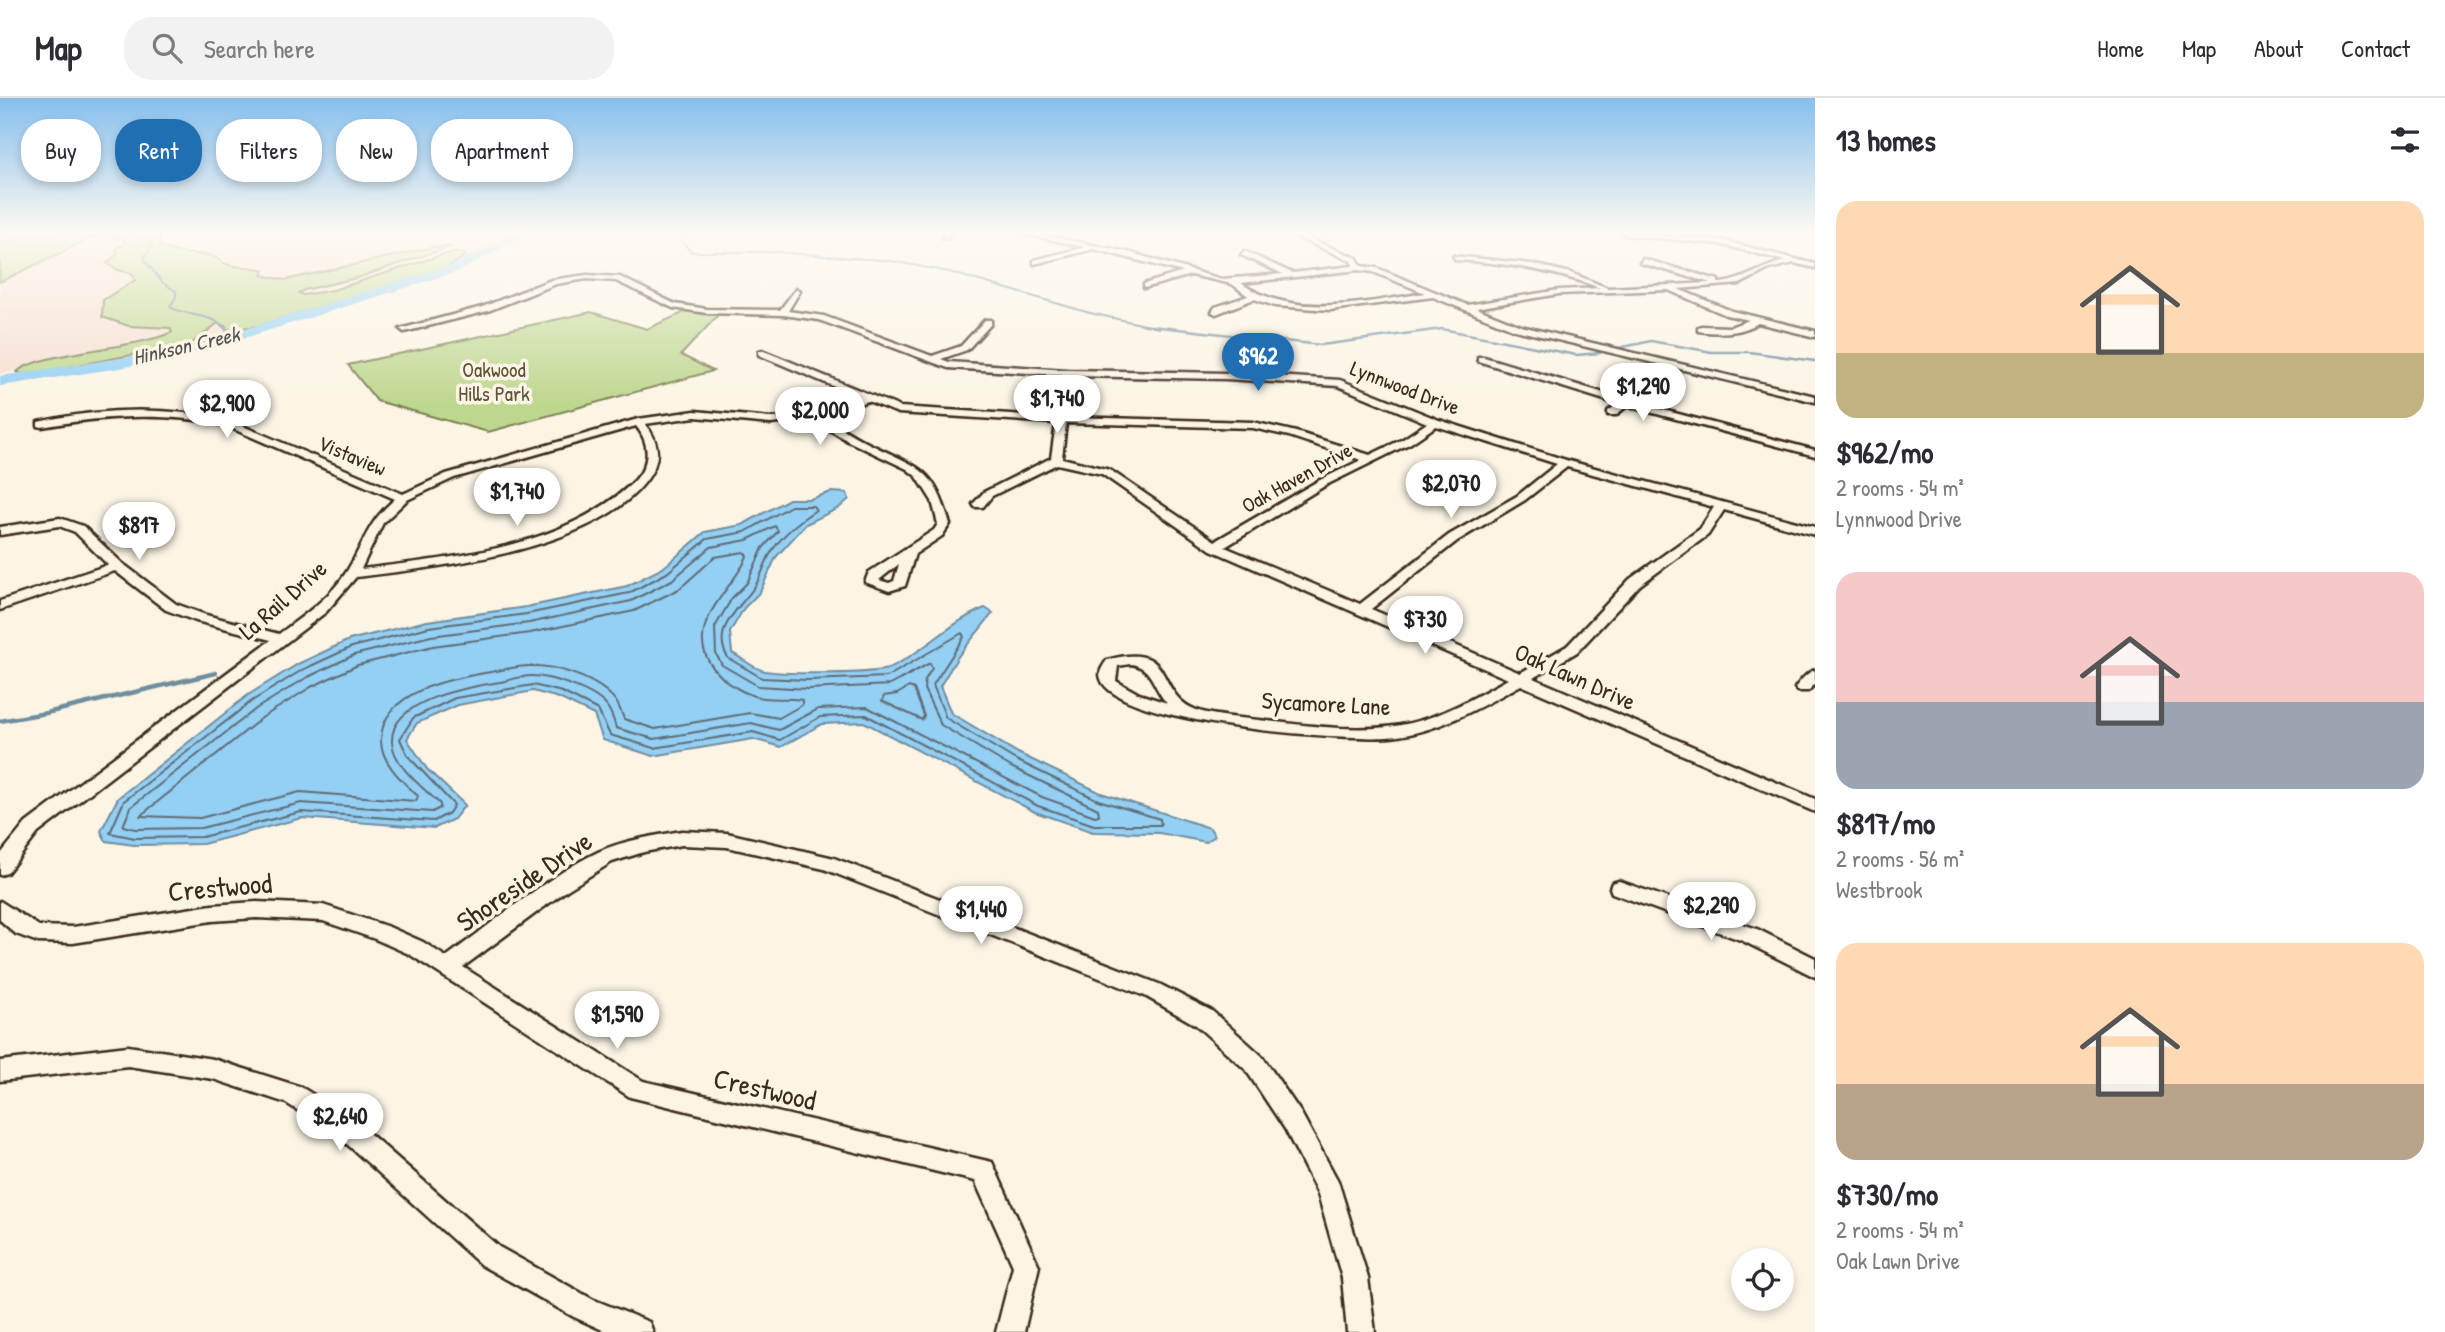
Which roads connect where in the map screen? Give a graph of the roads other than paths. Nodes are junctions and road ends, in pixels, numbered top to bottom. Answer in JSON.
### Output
{"nodes":[{"id":1,"x":528,"y":291,"type":"edge"},
{"id":2,"x":640,"y":291,"type":"edge"},
{"id":3,"x":796,"y":291,"type":"dead end"},
{"id":4,"x":1243,"y":291,"type":"edge"},
{"id":5,"x":1429,"y":291,"type":"edge"},
{"id":6,"x":1583,"y":291,"type":"edge"},
{"id":7,"x":1675,"y":291,"type":"edge"},
{"id":8,"x":1437,"y":294,"type":"junction"},
{"id":9,"x":1254,"y":296,"type":"junction"},
{"id":10,"x":1467,"y":307,"type":"junction"},
{"id":11,"x":1216,"y":312,"type":"dead end"},
{"id":12,"x":783,"y":313,"type":"junction"},
{"id":13,"x":1756,"y":320,"type":"junction"},
{"id":14,"x":988,"y":323,"type":"dead end"},
{"id":15,"x":404,"y":329,"type":"dead end"},
{"id":16,"x":1701,"y":329,"type":"dead end"},
{"id":17,"x":1815,"y":334,"type":"edge"},
{"id":18,"x":762,"y":353,"type":"dead end"},
{"id":19,"x":932,"y":359,"type":"junction"},
{"id":20,"x":1480,"y":359,"type":"dead end"},
{"id":21,"x":1673,"y":366,"type":"junction"},
{"id":22,"x":1067,"y":373,"type":"junction"},
{"id":23,"x":867,"y":398,"type":"junction"},
{"id":24,"x":1815,"y":399,"type":"edge"},
{"id":25,"x":1626,"y":403,"type":"junction"},
{"id":26,"x":1612,"y":413,"type":"dead end"},
{"id":27,"x":808,"y":418,"type":"junction"},
{"id":28,"x":1062,"y":420,"type":"junction"},
{"id":29,"x":638,"y":422,"type":"junction"},
{"id":30,"x":1434,"y":422,"type":"junction"},
{"id":31,"x":42,"y":424,"type":"dead end"},
{"id":32,"x":1815,"y":453,"type":"edge"},
{"id":33,"x":1370,"y":459,"type":"junction"},
{"id":34,"x":1056,"y":460,"type":"junction"},
{"id":35,"x":1565,"y":463,"type":"junction"},
{"id":36,"x":402,"y":498,"type":"junction"},
{"id":37,"x":979,"y":505,"type":"dead end"},
{"id":38,"x":1721,"y":505,"type":"junction"},
{"id":39,"x":0,"y":531,"type":"edge"},
{"id":40,"x":1815,"y":531,"type":"edge"},
{"id":41,"x":1215,"y":547,"type":"junction"},
{"id":42,"x":909,"y":552,"type":"dead end"},
{"id":43,"x":117,"y":566,"type":"junction"},
{"id":44,"x":352,"y":573,"type":"junction"},
{"id":45,"x":0,"y":606,"type":"edge"},
{"id":46,"x":1361,"y":610,"type":"junction"},
{"id":47,"x":283,"y":639,"type":"junction"},
{"id":48,"x":1815,"y":675,"type":"edge"},
{"id":49,"x":1522,"y":678,"type":"junction"},
{"id":50,"x":1803,"y":688,"type":"dead end"},
{"id":51,"x":1187,"y":712,"type":"junction"},
{"id":52,"x":1815,"y":806,"type":"edge"},
{"id":53,"x":0,"y":868,"type":"edge"},
{"id":54,"x":1619,"y":888,"type":"dead end"},
{"id":55,"x":0,"y":909,"type":"edge"},
{"id":56,"x":448,"y":967,"type":"junction"},
{"id":57,"x":1815,"y":968,"type":"edge"},
{"id":58,"x":0,"y":1071,"type":"edge"},
{"id":59,"x":639,"y":1332,"type":"edge"},
{"id":60,"x":1010,"y":1332,"type":"edge"},
{"id":61,"x":1362,"y":1332,"type":"edge"}],
"edges":[{"from":1,"to":15,"type":"street","name":"Lynnwood Drive"},
{"from":2,"to":12,"type":"street","name":"Lynnwood Drive"},
{"from":3,"to":12,"type":"street"},
{"from":4,"to":9,"type":"street"},
{"from":5,"to":8,"type":"street"},
{"from":6,"to":10,"type":"street"},
{"from":7,"to":13,"type":"street"},
{"from":8,"to":9,"type":"street"},
{"from":8,"to":10,"type":"street"},
{"from":9,"to":11,"type":"street"},
{"from":10,"to":21,"type":"street"},
{"from":12,"to":19,"type":"street","name":"Lynnwood Drive"},
{"from":13,"to":16,"type":"street"},
{"from":13,"to":17,"type":"street"},
{"from":14,"to":19,"type":"street"},
{"from":18,"to":23,"type":"street"},
{"from":19,"to":22,"type":"street","name":"Lynnwood Drive"},
{"from":20,"to":25,"type":"street"},
{"from":21,"to":24,"type":"street"},
{"from":21,"to":25,"type":"street"},
{"from":22,"to":28,"type":"street"},
{"from":22,"to":30,"type":"street","name":"Lynnwood Drive"},
{"from":23,"to":27,"type":"street","name":"La Rail Drive"},
{"from":23,"to":28,"type":"street"},
{"from":25,"to":26,"type":"street"},
{"from":25,"to":32,"type":"street"},
{"from":27,"to":29,"type":"street","name":"La Rail Drive"},
{"from":27,"to":42,"type":"street"},
{"from":28,"to":33,"type":"street"},
{"from":28,"to":34,"type":"street"},
{"from":29,"to":36,"type":"street","name":"La Rail Drive"},
{"from":29,"to":44,"type":"street"},
{"from":30,"to":33,"type":"street","name":"Oak Haven Drive"},
{"from":30,"to":35,"type":"street","name":"Lynnwood Drive"},
{"from":31,"to":36,"type":"street","name":"Vistaview"},
{"from":33,"to":41,"type":"street","name":"Oak Haven Drive"},
{"from":34,"to":37,"type":"street"},
{"from":34,"to":41,"type":"street","name":"Oak Lawn Drive"},
{"from":35,"to":38,"type":"street","name":"Lynnwood Drive"},
{"from":35,"to":46,"type":"street"},
{"from":36,"to":44,"type":"street","name":"La Rail Drive"},
{"from":38,"to":40,"type":"street","name":"Lynnwood Drive"},
{"from":38,"to":49,"type":"street","name":"Sycamore Lane"},
{"from":39,"to":43,"type":"street"},
{"from":41,"to":46,"type":"street","name":"Oak Lawn Drive"},
{"from":43,"to":45,"type":"street"},
{"from":43,"to":47,"type":"street"},
{"from":44,"to":47,"type":"street","name":"La Rail Drive"},
{"from":46,"to":49,"type":"street","name":"Oak Lawn Drive"},
{"from":47,"to":53,"type":"street","name":"La Rail Drive"},
{"from":48,"to":50,"type":"street"},
{"from":49,"to":51,"type":"street","name":"Sycamore Lane"},
{"from":49,"to":52,"type":"street","name":"Oak Lawn Drive"},
{"from":51,"to":51,"type":"street","name":"Sycamore Lane"},
{"from":54,"to":57,"type":"street"},
{"from":55,"to":56,"type":"street","name":"Crestwood"},
{"from":56,"to":60,"type":"street","name":"Crestwood"},
{"from":56,"to":61,"type":"street","name":"Shoreside Drive"},
{"from":58,"to":59,"type":"street"}]}
